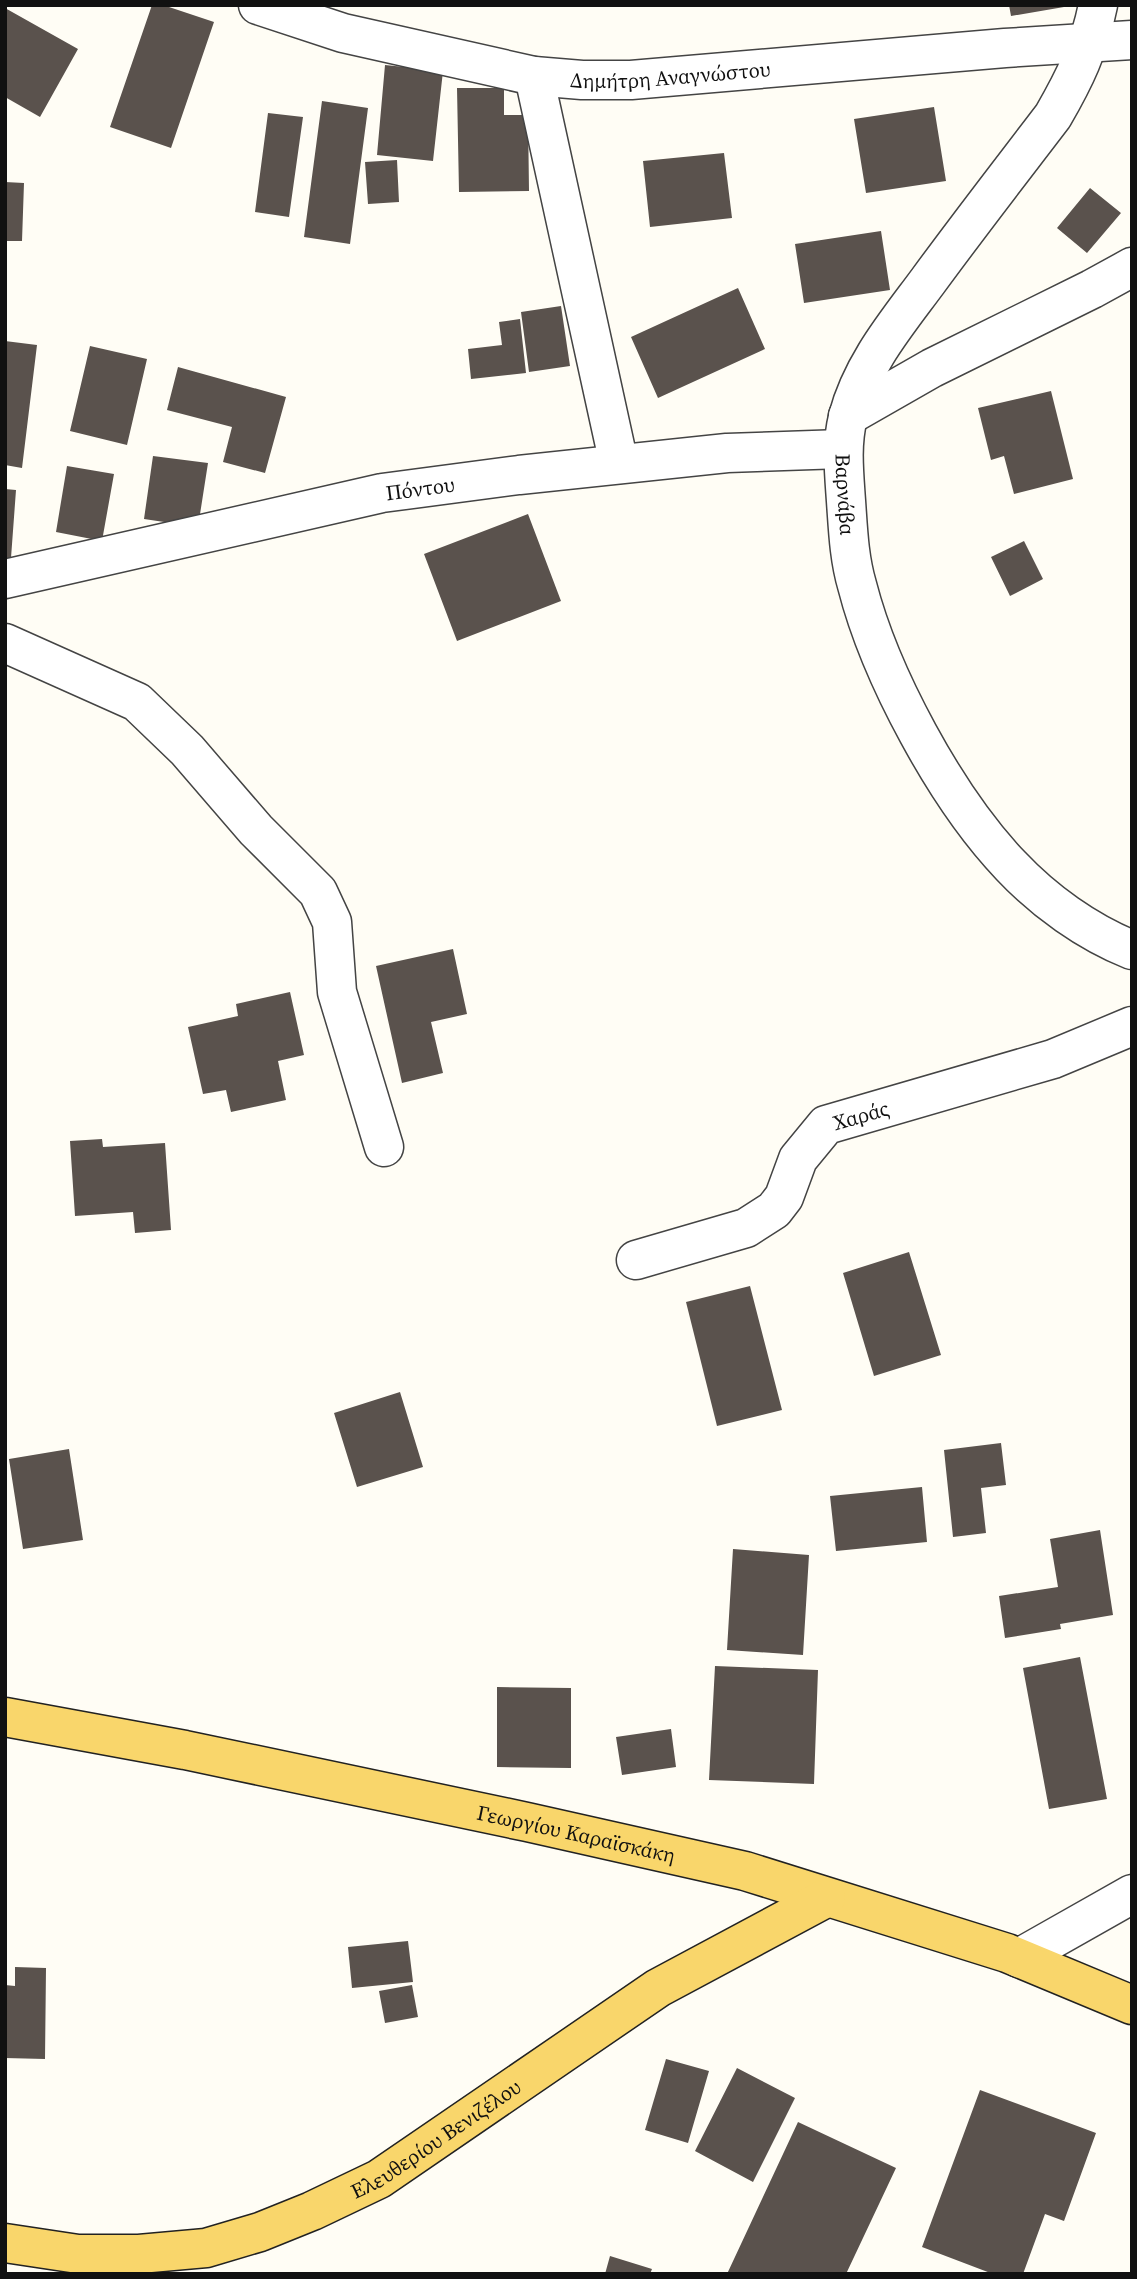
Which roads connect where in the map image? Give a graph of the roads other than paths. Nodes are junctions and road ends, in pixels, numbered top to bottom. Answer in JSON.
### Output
{"nodes":[{"id":1,"x":258,"y":5,"type":"edge"},
{"id":2,"x":1094,"y":23,"type":"edge"},
{"id":3,"x":1132,"y":40,"type":"edge"},
{"id":4,"x":534,"y":76,"type":"junction"},
{"id":5,"x":1132,"y":267,"type":"edge"},
{"id":6,"x":845,"y":432,"type":"junction"},
{"id":7,"x":619,"y":464,"type":"junction"},
{"id":8,"x":5,"y":579,"type":"edge"},
{"id":9,"x":5,"y":643,"type":"edge"},
{"id":10,"x":1132,"y":950,"type":"edge"},
{"id":11,"x":1132,"y":1027,"type":"edge"},
{"id":12,"x":384,"y":1147,"type":"dead end"},
{"id":13,"x":636,"y":1260,"type":"dead end"},
{"id":14,"x":5,"y":1717,"type":"edge"},
{"id":15,"x":1132,"y":1894,"type":"edge"},
{"id":16,"x":826,"y":1898,"type":"junction"},
{"id":17,"x":1019,"y":1958,"type":"junction"},
{"id":18,"x":1132,"y":2005,"type":"edge"},
{"id":19,"x":5,"y":2243,"type":"edge"}],
"edges":[{"from":1,"to":4,"type":"street","name":"Δημήτρη Αναγνώστου"},
{"from":2,"to":3,"type":"street","name":"Δημήτρη Αναγνώστου"},
{"from":2,"to":4,"type":"street","name":"Δημήτρη Αναγνώστου"},
{"from":2,"to":6,"type":"street","name":"Βαρνάβα"},
{"from":4,"to":7,"type":"street"},
{"from":5,"to":6,"type":"street"},
{"from":6,"to":7,"type":"street","name":"Πόντου"},
{"from":6,"to":10,"type":"street","name":"Βαρνάβα"},
{"from":7,"to":8,"type":"street","name":"Πόντου"},
{"from":9,"to":12,"type":"street"},
{"from":11,"to":13,"type":"street","name":"Χαράς"},
{"from":14,"to":16,"type":"main road","name":"Γεωργίου Καραϊσκάκη"},
{"from":15,"to":17,"type":"street"},
{"from":16,"to":17,"type":"main road","name":"Γεωργίου Καραϊσκάκη"},
{"from":16,"to":19,"type":"main road","name":"Ελευθερίου Βενιζέλου"},
{"from":17,"to":18,"type":"main road","name":"Γεωργίου Καραϊσκάκη"}]}
